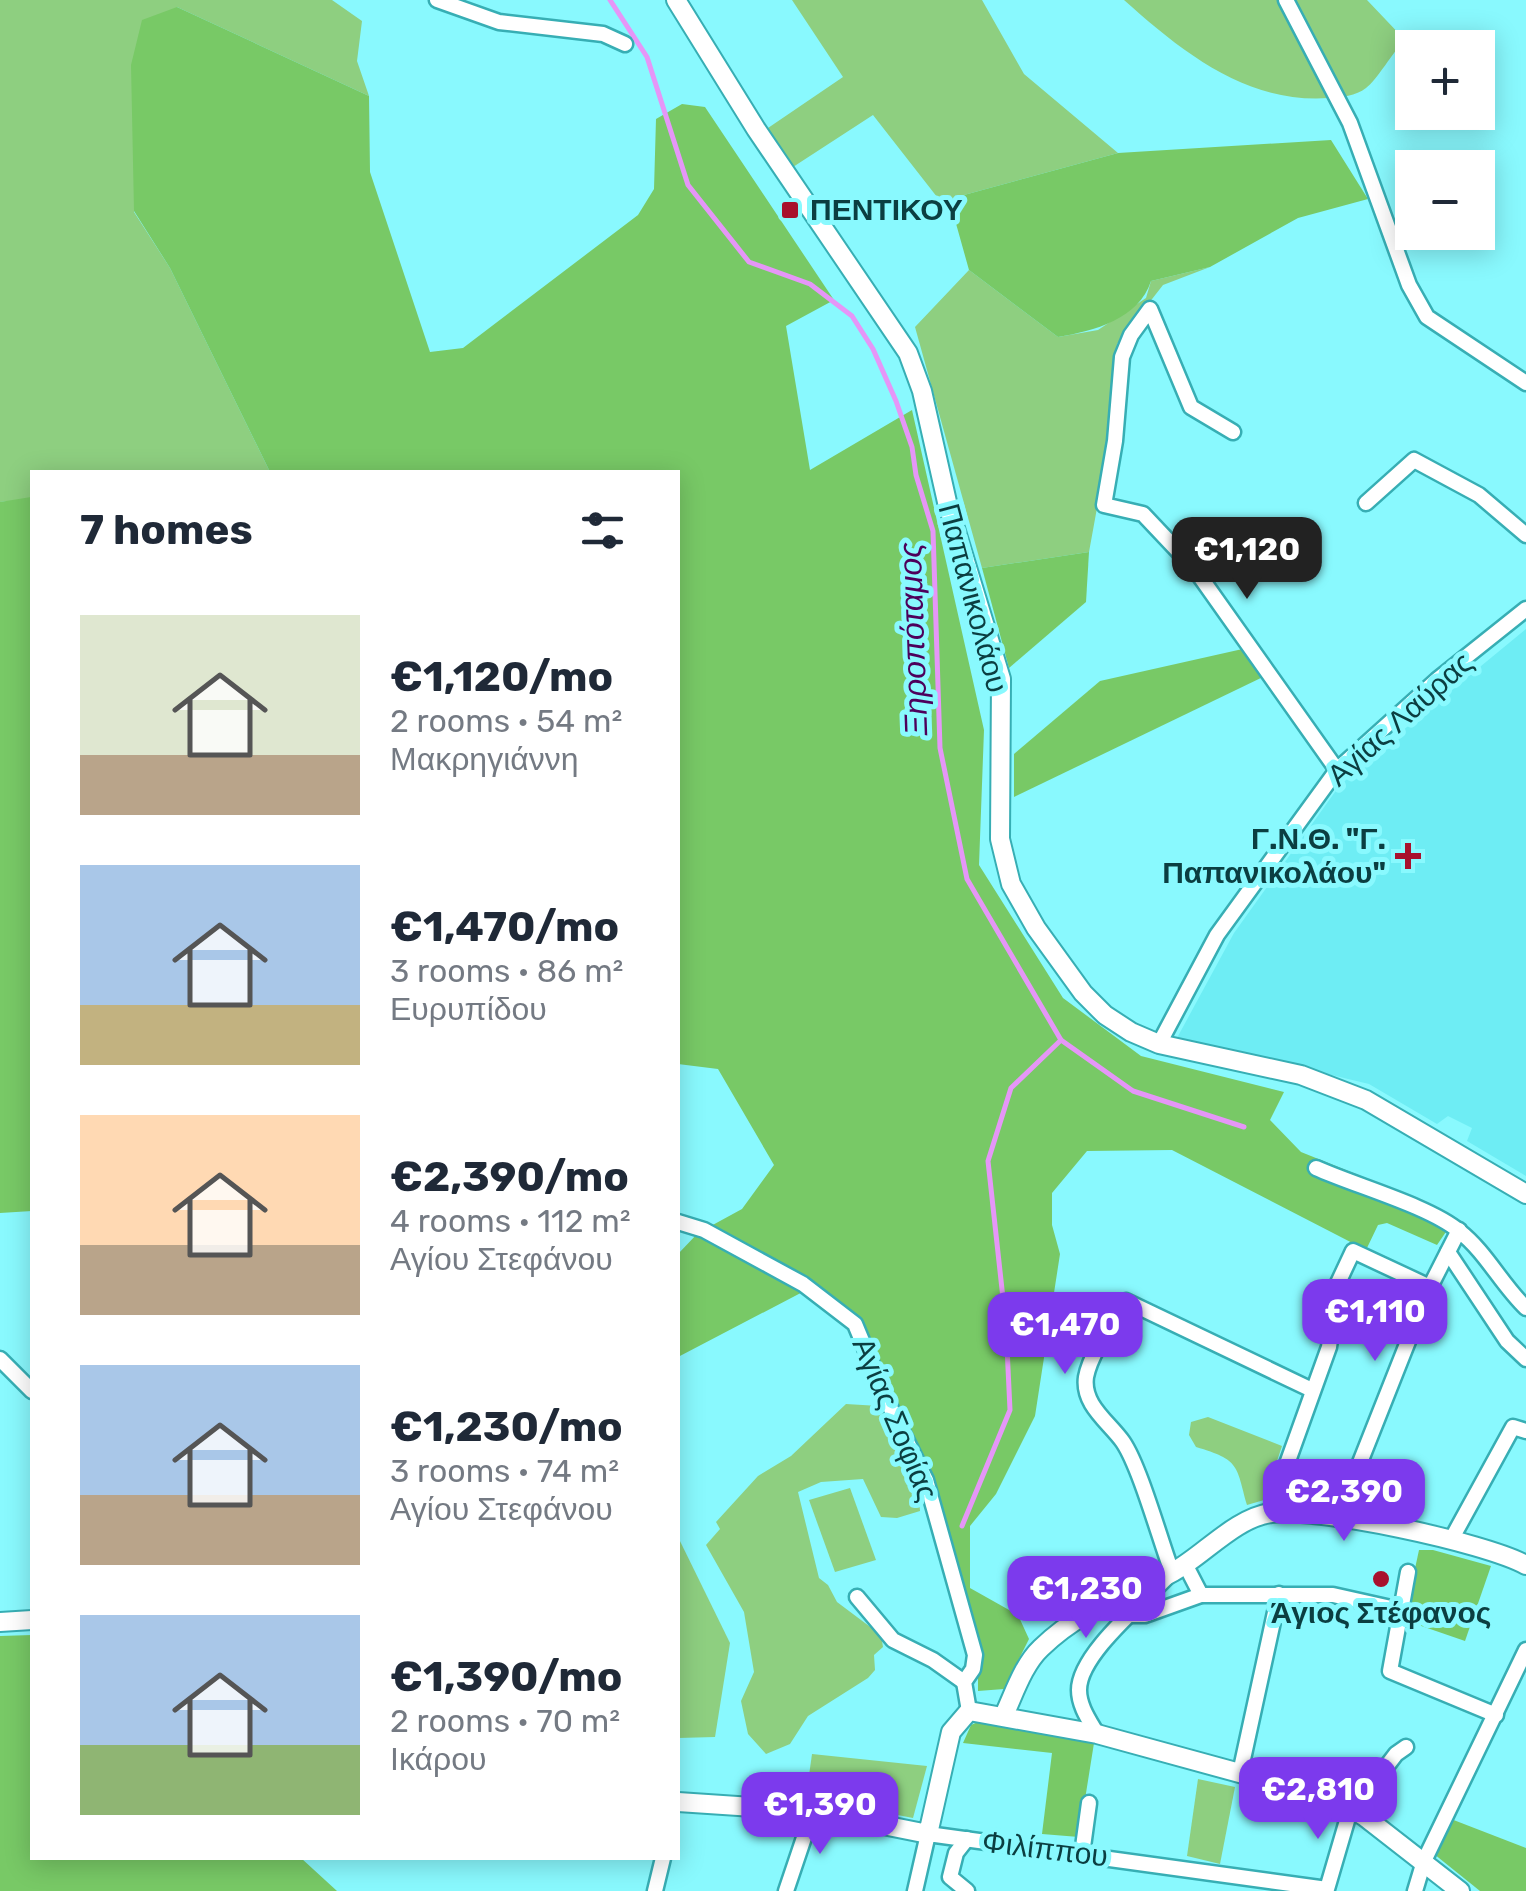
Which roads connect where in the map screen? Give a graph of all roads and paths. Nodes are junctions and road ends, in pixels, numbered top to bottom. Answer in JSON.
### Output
{"nodes":[{"id":1,"x":437,"y":0,"type":"edge"},
{"id":2,"x":676,"y":0,"type":"edge"},
{"id":3,"x":1286,"y":0,"type":"edge"},
{"id":4,"x":624,"y":44,"type":"dead end"},
{"id":5,"x":1526,"y":383,"type":"edge"},
{"id":6,"x":1233,"y":432,"type":"dead end"},
{"id":7,"x":1366,"y":503,"type":"dead end"},
{"id":8,"x":1526,"y":534,"type":"edge"},
{"id":9,"x":1526,"y":610,"type":"edge"},
{"id":10,"x":1337,"y":770,"type":"junction"},
{"id":11,"x":1159,"y":1044,"type":"junction"},
{"id":12,"x":1316,"y":1168,"type":"dead end"},
{"id":13,"x":1526,"y":1194,"type":"edge"},
{"id":14,"x":680,"y":1223,"type":"edge"},
{"id":15,"x":1459,"y":1230,"type":"junction"},
{"id":16,"x":1448,"y":1252,"type":"junction"},
{"id":17,"x":1430,"y":1287,"type":"junction"},
{"id":18,"x":1526,"y":1308,"type":"edge"},
{"id":19,"x":0,"y":1359,"type":"edge"},
{"id":20,"x":1526,"y":1359,"type":"edge"},
{"id":21,"x":30,"y":1389,"type":"edge"},
{"id":22,"x":1312,"y":1390,"type":"junction"},
{"id":23,"x":1520,"y":1429,"type":"edge"},
{"id":24,"x":1269,"y":1514,"type":"junction"},
{"id":25,"x":1338,"y":1518,"type":"junction"},
{"id":26,"x":1451,"y":1540,"type":"junction"},
{"id":27,"x":1526,"y":1565,"type":"edge"},
{"id":28,"x":1178,"y":1568,"type":"junction"},
{"id":29,"x":1408,"y":1572,"type":"dead end"},
{"id":30,"x":1279,"y":1594,"type":"junction"},
{"id":31,"x":1201,"y":1595,"type":"junction"},
{"id":32,"x":857,"y":1597,"type":"dead end"},
{"id":33,"x":1400,"y":1610,"type":"junction"},
{"id":34,"x":1131,"y":1616,"type":"junction"},
{"id":35,"x":30,"y":1620,"type":"edge"},
{"id":36,"x":0,"y":1622,"type":"edge"},
{"id":37,"x":1526,"y":1650,"type":"edge"},
{"id":38,"x":964,"y":1682,"type":"junction"},
{"id":39,"x":969,"y":1711,"type":"junction"},
{"id":40,"x":1004,"y":1716,"type":"junction"},
{"id":41,"x":1496,"y":1716,"type":"junction"},
{"id":42,"x":1097,"y":1734,"type":"junction"},
{"id":43,"x":1406,"y":1747,"type":"dead end"},
{"id":44,"x":1240,"y":1774,"type":"junction"},
{"id":45,"x":680,"y":1803,"type":"edge"},
{"id":46,"x":1088,"y":1803,"type":"dead end"},
{"id":47,"x":1353,"y":1808,"type":"junction"},
{"id":48,"x":813,"y":1811,"type":"junction"},
{"id":49,"x":928,"y":1834,"type":"junction"},
{"id":50,"x":967,"y":1838,"type":"junction"},
{"id":51,"x":1082,"y":1854,"type":"junction"},
{"id":52,"x":662,"y":1860,"type":"edge"},
{"id":53,"x":1424,"y":1861,"type":"junction"},
{"id":54,"x":654,"y":1891,"type":"edge"},
{"id":55,"x":786,"y":1891,"type":"edge"},
{"id":56,"x":915,"y":1891,"type":"edge"},
{"id":57,"x":967,"y":1891,"type":"edge"},
{"id":58,"x":1415,"y":1891,"type":"edge"},
{"id":59,"x":1460,"y":1891,"type":"edge"}],
"edges":[{"from":1,"to":4,"type":"street"},
{"from":2,"to":11,"type":"main road","name":"Παπανικολάου"},
{"from":3,"to":5,"type":"street"},
{"from":6,"to":10,"type":"street"},
{"from":7,"to":8,"type":"street"},
{"from":9,"to":10,"type":"street","name":"Αγίας Λαύρας"},
{"from":10,"to":11,"type":"street","name":"Αγίας Λαύρας"},
{"from":11,"to":13,"type":"main road","name":"Παπανικολάου"},
{"from":12,"to":15,"type":"street"},
{"from":14,"to":38,"type":"street","name":"Αγίας Σοφίας"},
{"from":15,"to":16,"type":"street"},
{"from":15,"to":18,"type":"street"},
{"from":16,"to":17,"type":"street"},
{"from":16,"to":20,"type":"street"},
{"from":17,"to":22,"type":"street"},
{"from":17,"to":25,"type":"street"},
{"from":19,"to":21,"type":"street"},
{"from":22,"to":24,"type":"street"},
{"from":22,"to":28,"type":"street"},
{"from":23,"to":26,"type":"street"},
{"from":24,"to":25,"type":"main road"},
{"from":24,"to":28,"type":"main road"},
{"from":25,"to":26,"type":"main road"},
{"from":26,"to":27,"type":"main road"},
{"from":28,"to":31,"type":"street"},
{"from":28,"to":34,"type":"street"},
{"from":28,"to":40,"type":"main road"},
{"from":29,"to":33,"type":"street"},
{"from":30,"to":31,"type":"street"},
{"from":30,"to":33,"type":"street"},
{"from":30,"to":44,"type":"street"},
{"from":31,"to":34,"type":"street"},
{"from":32,"to":38,"type":"street"},
{"from":33,"to":41,"type":"street"},
{"from":34,"to":42,"type":"street"},
{"from":35,"to":36,"type":"main road"},
{"from":37,"to":41,"type":"street"},
{"from":38,"to":39,"type":"street","name":"Αγίας Σοφίας"},
{"from":39,"to":40,"type":"main road"},
{"from":39,"to":49,"type":"main road"},
{"from":40,"to":42,"type":"main road"},
{"from":41,"to":53,"type":"street"},
{"from":42,"to":44,"type":"main road"},
{"from":43,"to":47,"type":"street"},
{"from":44,"to":47,"type":"main road"},
{"from":45,"to":48,"type":"main road","name":"Φιλίππου"},
{"from":46,"to":51,"type":"street"},
{"from":47,"to":51,"type":"street","name":"Φιλίππου"},
{"from":47,"to":53,"type":"main road"},
{"from":48,"to":49,"type":"main road","name":"Φιλίππου"},
{"from":48,"to":55,"type":"street"},
{"from":49,"to":50,"type":"street","name":"Φιλίππου"},
{"from":49,"to":56,"type":"street"},
{"from":50,"to":51,"type":"street","name":"Φιλίππου"},
{"from":50,"to":57,"type":"street"},
{"from":52,"to":54,"type":"street"},
{"from":53,"to":58,"type":"street"},
{"from":53,"to":59,"type":"main road"}]}
